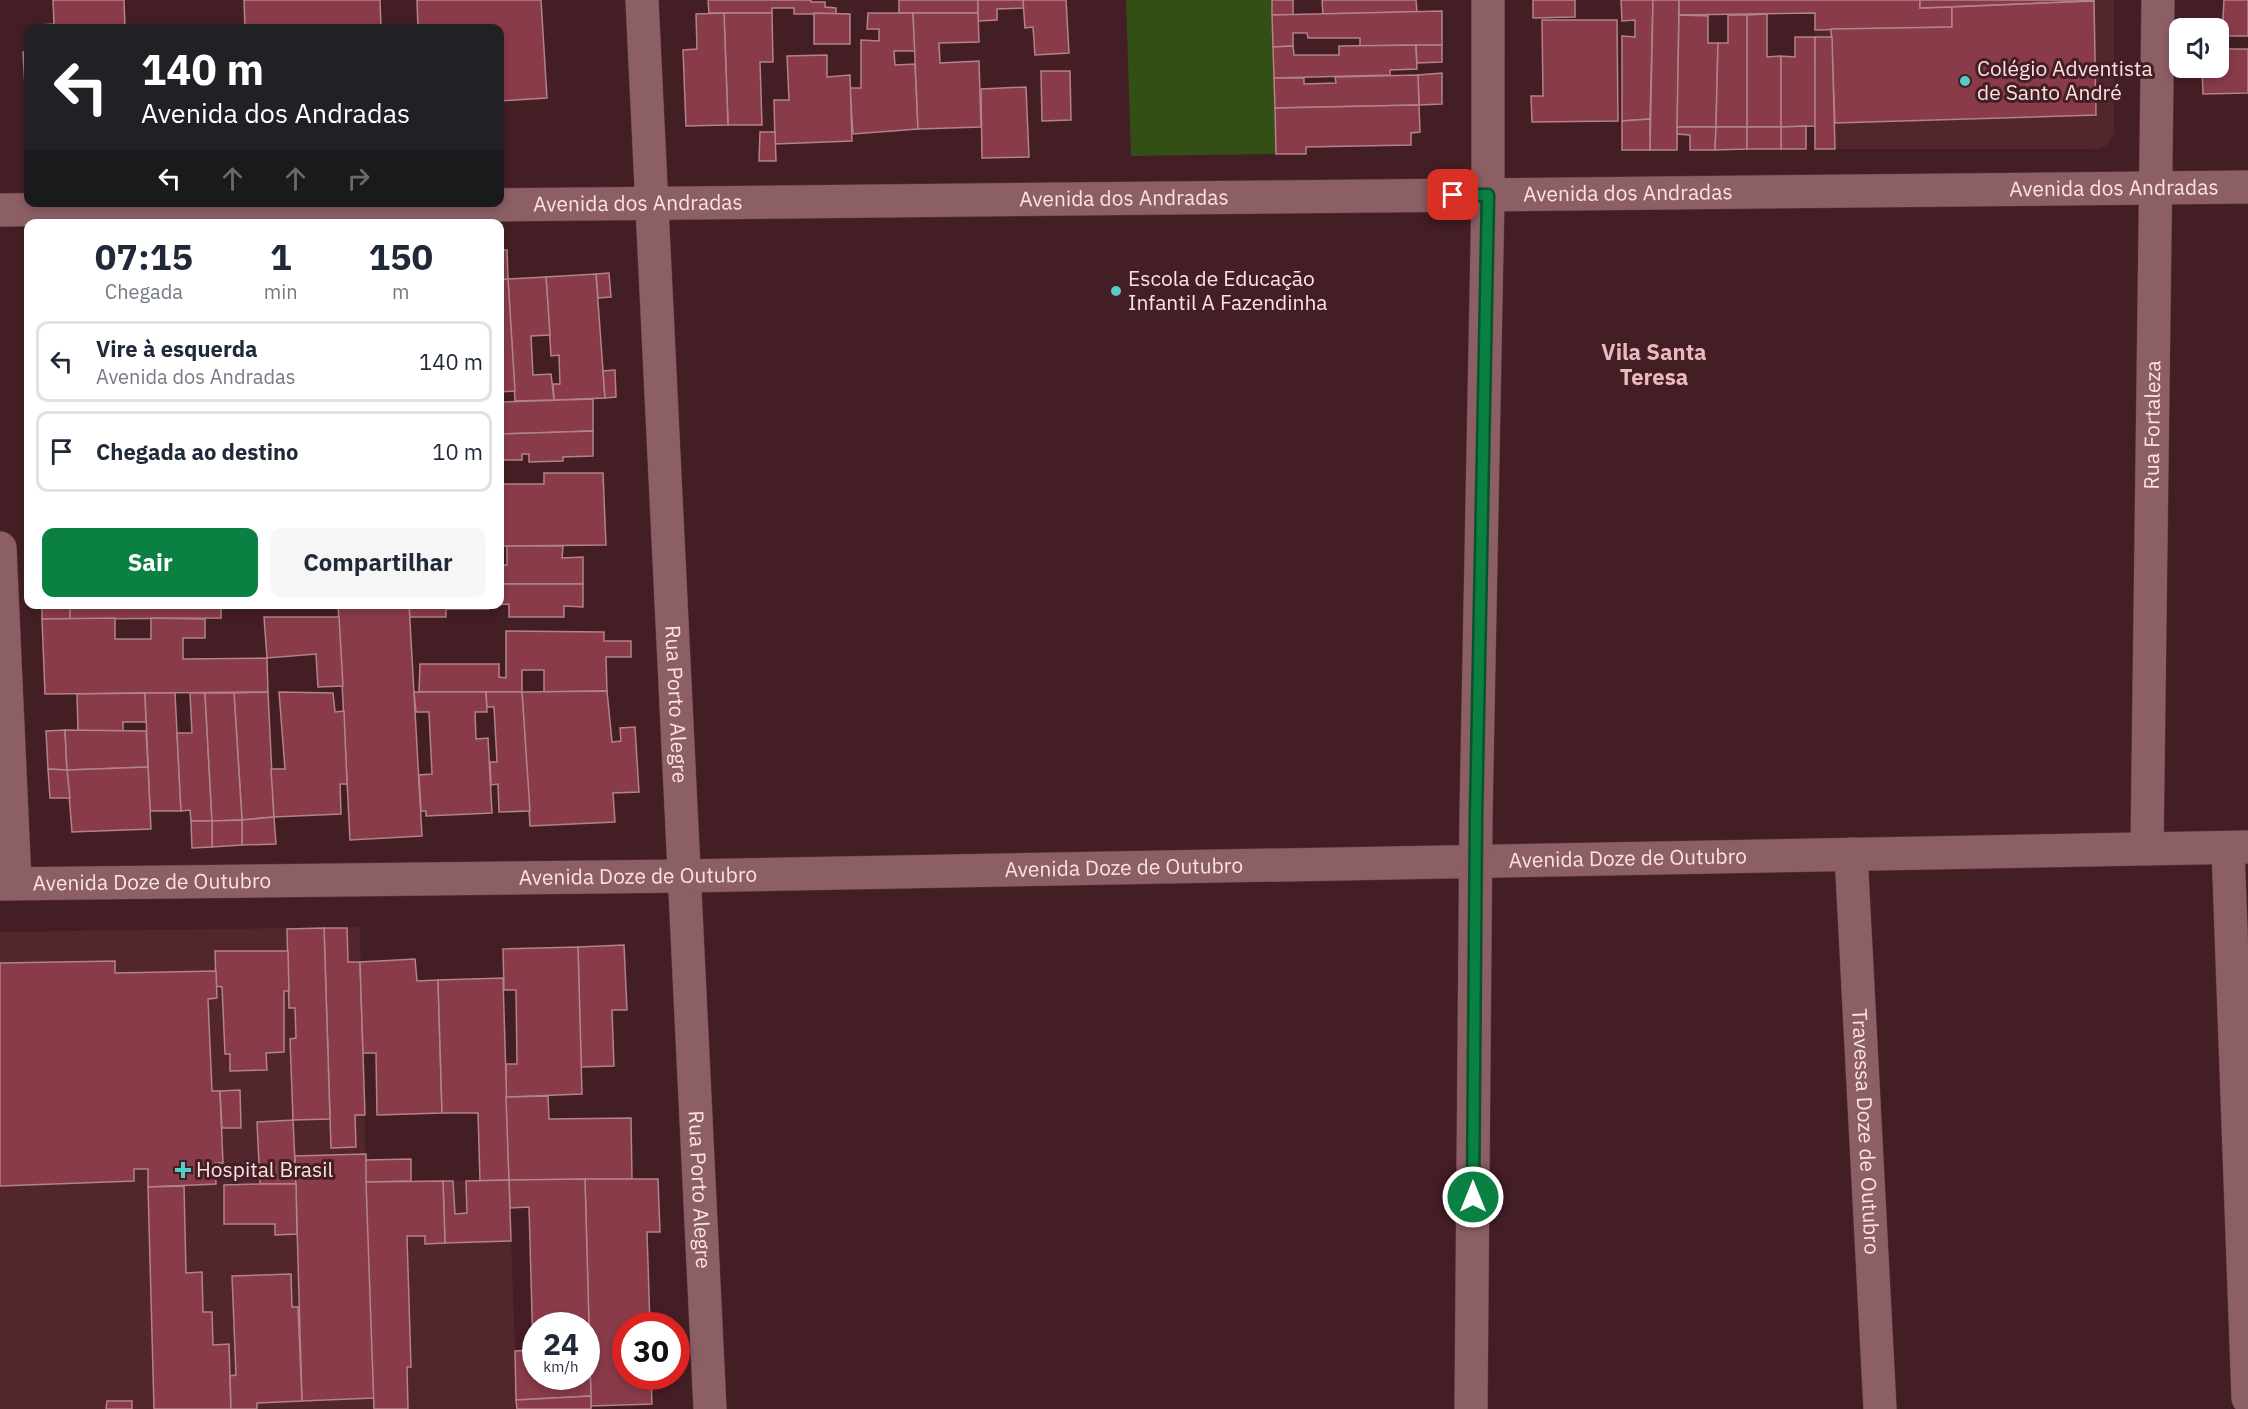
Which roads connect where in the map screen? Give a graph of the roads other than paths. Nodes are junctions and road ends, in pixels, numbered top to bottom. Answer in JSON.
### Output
{"nodes":[{"id":1,"x":642,"y":0,"type":"edge"},
{"id":2,"x":1488,"y":0,"type":"edge"},
{"id":3,"x":2158,"y":0,"type":"edge"},
{"id":4,"x":2248,"y":187,"type":"edge"},
{"id":5,"x":2156,"y":188,"type":"junction"},
{"id":6,"x":1488,"y":195,"type":"junction"},
{"id":7,"x":651,"y":205,"type":"junction"},
{"id":8,"x":504,"y":206,"type":"edge"},
{"id":9,"x":391,"y":207,"type":"edge"},
{"id":10,"x":0,"y":210,"type":"edge"},
{"id":11,"x":0,"y":548,"type":"edge"},
{"id":12,"x":2238,"y":848,"type":"edge"},
{"id":13,"x":2147,"y":849,"type":"junction"},
{"id":14,"x":1851,"y":854,"type":"junction"},
{"id":15,"x":1475,"y":860,"type":"junction"},
{"id":16,"x":684,"y":876,"type":"junction"},
{"id":17,"x":8,"y":883,"type":"edge"},
{"id":18,"x":2248,"y":1398,"type":"edge"},
{"id":19,"x":711,"y":1409,"type":"edge"},
{"id":20,"x":1471,"y":1409,"type":"edge"},
{"id":21,"x":1880,"y":1409,"type":"edge"}],
"edges":[{"from":1,"to":7,"type":"street","name":"Rua Porto Alegre"},
{"from":2,"to":6,"type":"street"},
{"from":3,"to":5,"type":"street","name":"Rua Fortaleza"},
{"from":4,"to":5,"type":"street","name":"Avenida dos Andradas"},
{"from":5,"to":6,"type":"street","name":"Avenida dos Andradas"},
{"from":5,"to":13,"type":"street","name":"Rua Fortaleza"},
{"from":6,"to":7,"type":"street","name":"Avenida dos Andradas"},
{"from":6,"to":15,"type":"street"},
{"from":7,"to":8,"type":"street","name":"Avenida dos Andradas"},
{"from":7,"to":16,"type":"street","name":"Rua Porto Alegre"},
{"from":9,"to":10,"type":"street","name":"Avenida dos Andradas"},
{"from":11,"to":17,"type":"street"},
{"from":12,"to":13,"type":"street","name":"Avenida Doze de Outubro"},
{"from":12,"to":18,"type":"street"},
{"from":13,"to":14,"type":"street","name":"Avenida Doze de Outubro"},
{"from":14,"to":15,"type":"street","name":"Avenida Doze de Outubro"},
{"from":14,"to":21,"type":"street","name":"Travessa Doze de Outubro"},
{"from":15,"to":16,"type":"street","name":"Avenida Doze de Outubro"},
{"from":15,"to":20,"type":"street"},
{"from":16,"to":17,"type":"street","name":"Avenida Doze de Outubro"},
{"from":16,"to":19,"type":"street","name":"Rua Porto Alegre"}]}
